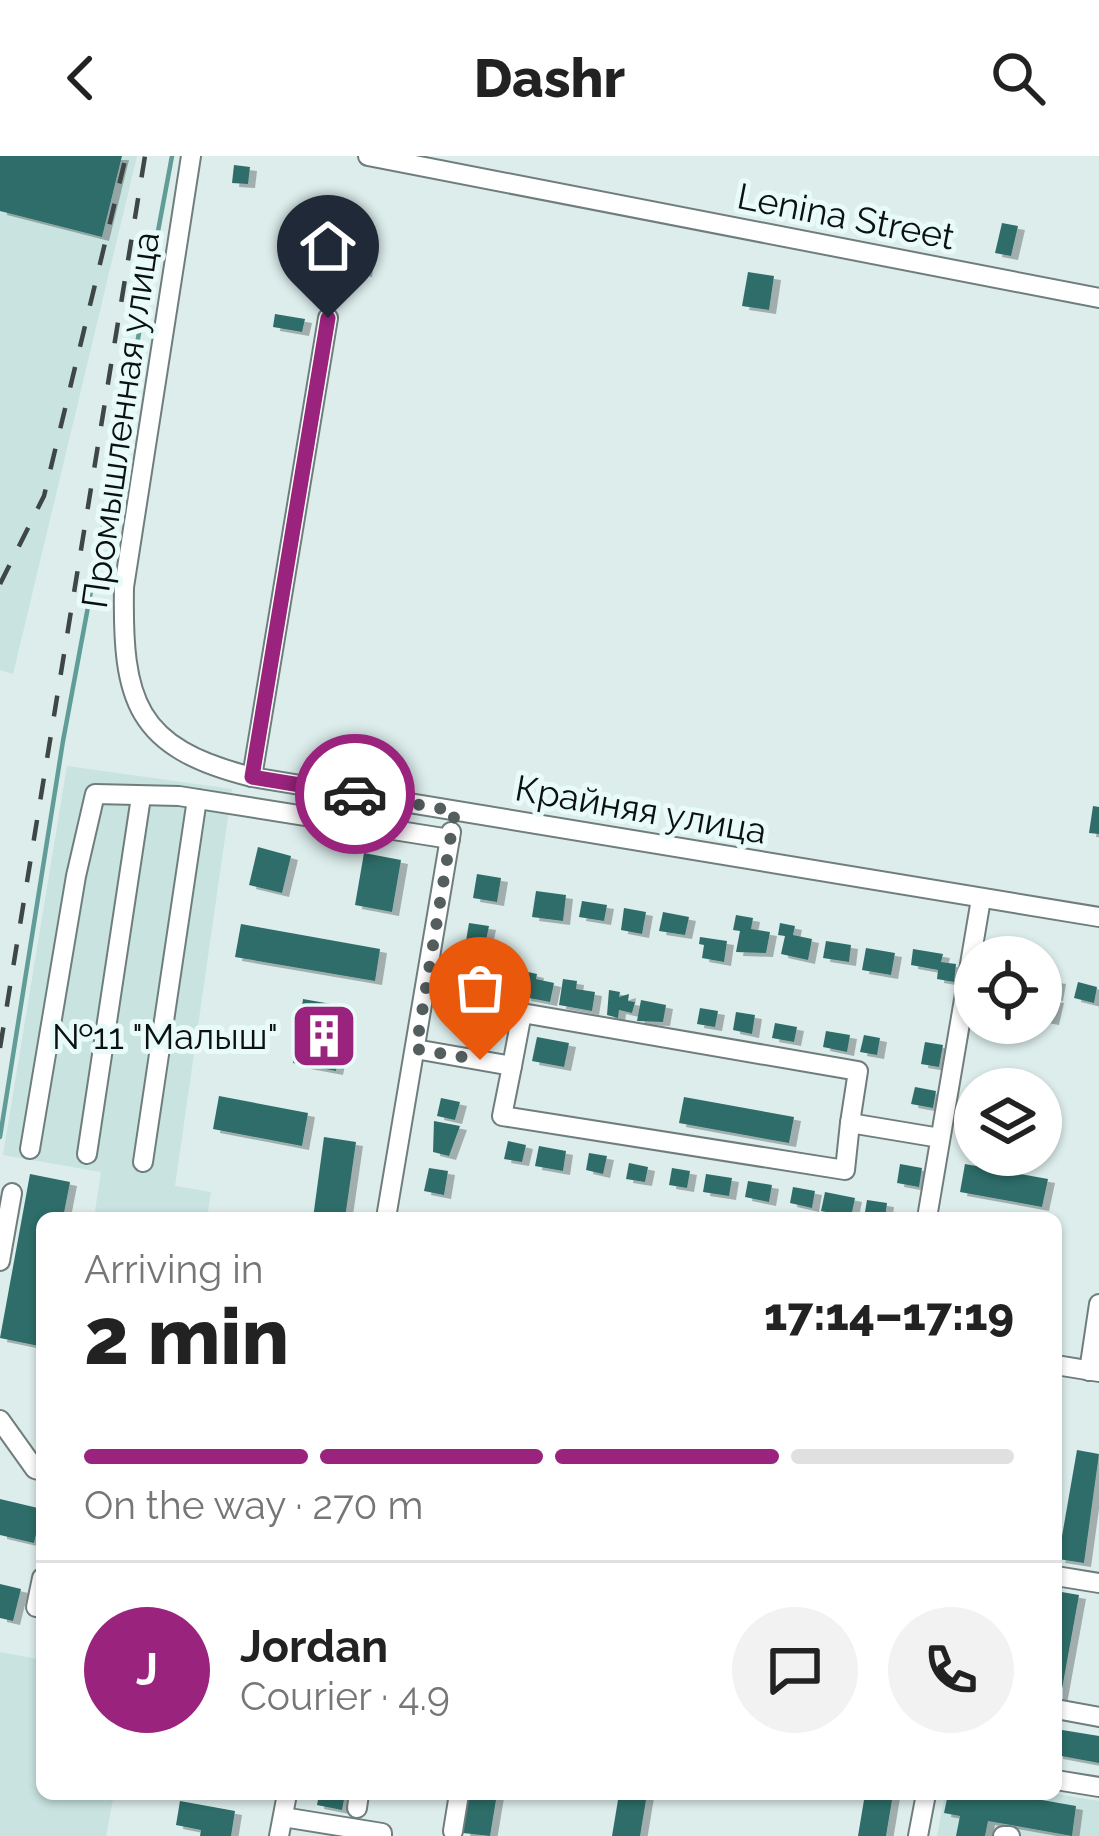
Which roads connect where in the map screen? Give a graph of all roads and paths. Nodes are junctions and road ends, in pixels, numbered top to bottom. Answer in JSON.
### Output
{"nodes":[{"id":1,"x":191,"y":156,"type":"edge"},
{"id":2,"x":368,"y":156,"type":"edge"},
{"id":3,"x":1099,"y":298,"type":"edge"},
{"id":4,"x":328,"y":318,"type":"dead end"},
{"id":5,"x":176,"y":751,"type":"joint"},
{"id":6,"x":252,"y":777,"type":"junction"},
{"id":7,"x":141,"y":796,"type":"junction"},
{"id":8,"x":197,"y":799,"type":"junction"},
{"id":9,"x":455,"y":811,"type":"junction"},
{"id":10,"x":450,"y":839,"type":"junction"},
{"id":11,"x":982,"y":899,"type":"junction"},
{"id":12,"x":1099,"y":917,"type":"edge"},
{"id":13,"x":416,"y":1049,"type":"junction"},
{"id":14,"x":512,"y":1066,"type":"junction"},
{"id":15,"x":850,"y":1123,"type":"junction"},
{"id":16,"x":940,"y":1138,"type":"junction"},
{"id":17,"x":30,"y":1149,"type":"dead end"},
{"id":18,"x":86,"y":1154,"type":"dead end"},
{"id":19,"x":143,"y":1162,"type":"dead end"},
{"id":20,"x":12,"y":1193,"type":"dead end"},
{"id":21,"x":387,"y":1212,"type":"edge"},
{"id":22,"x":928,"y":1212,"type":"edge"},
{"id":23,"x":0,"y":1262,"type":"edge"},
{"id":24,"x":1099,"y":1304,"type":"edge"},
{"id":25,"x":1062,"y":1366,"type":"edge"},
{"id":26,"x":1094,"y":1372,"type":"edge"},
{"id":27,"x":0,"y":1420,"type":"edge"},
{"id":28,"x":36,"y":1469,"type":"edge"},
{"id":29,"x":1062,"y":1577,"type":"edge"},
{"id":30,"x":1099,"y":1583,"type":"edge"},
{"id":31,"x":1062,"y":1710,"type":"edge"},
{"id":32,"x":1099,"y":1717,"type":"edge"},
{"id":33,"x":1062,"y":1781,"type":"edge"},
{"id":34,"x":1099,"y":1787,"type":"edge"},
{"id":35,"x":458,"y":1800,"type":"edge"},
{"id":36,"x":925,"y":1800,"type":"edge"},
{"id":37,"x":281,"y":1826,"type":"edge"},
{"id":38,"x":453,"y":1831,"type":"dead end"},
{"id":39,"x":382,"y":1836,"type":"edge"},
{"id":40,"x":918,"y":1836,"type":"edge"}],
"edges":[{"from":1,"to":5,"type":"street","name":"Промышленная улица"},
{"from":2,"to":3,"type":"street","name":"Lenina Street"},
{"from":4,"to":6,"type":"street"},
{"from":5,"to":6,"type":"street","name":"Крайняя улица"},
{"from":6,"to":9,"type":"street","name":"Крайняя улица"},
{"from":7,"to":8,"type":"street"},
{"from":7,"to":17,"type":"street"},
{"from":7,"to":18,"type":"street"},
{"from":8,"to":10,"type":"street"},
{"from":8,"to":19,"type":"street"},
{"from":9,"to":10,"type":"street"},
{"from":9,"to":11,"type":"street","name":"Крайняя улица"},
{"from":10,"to":13,"type":"street"},
{"from":11,"to":12,"type":"street","name":"Крайняя улица"},
{"from":11,"to":16,"type":"street"},
{"from":13,"to":14,"type":"street"},
{"from":13,"to":21,"type":"street"},
{"from":14,"to":15,"type":"street"},
{"from":14,"to":15,"type":"street"},
{"from":15,"to":16,"type":"street"},
{"from":16,"to":22,"type":"street"},
{"from":20,"to":23,"type":"street"},
{"from":24,"to":26,"type":"street"},
{"from":25,"to":26,"type":"street"},
{"from":27,"to":28,"type":"street"},
{"from":29,"to":30,"type":"street"},
{"from":31,"to":32,"type":"street"},
{"from":33,"to":34,"type":"street"},
{"from":35,"to":38,"type":"street"},
{"from":36,"to":40,"type":"street"},
{"from":37,"to":39,"type":"street"}]}
